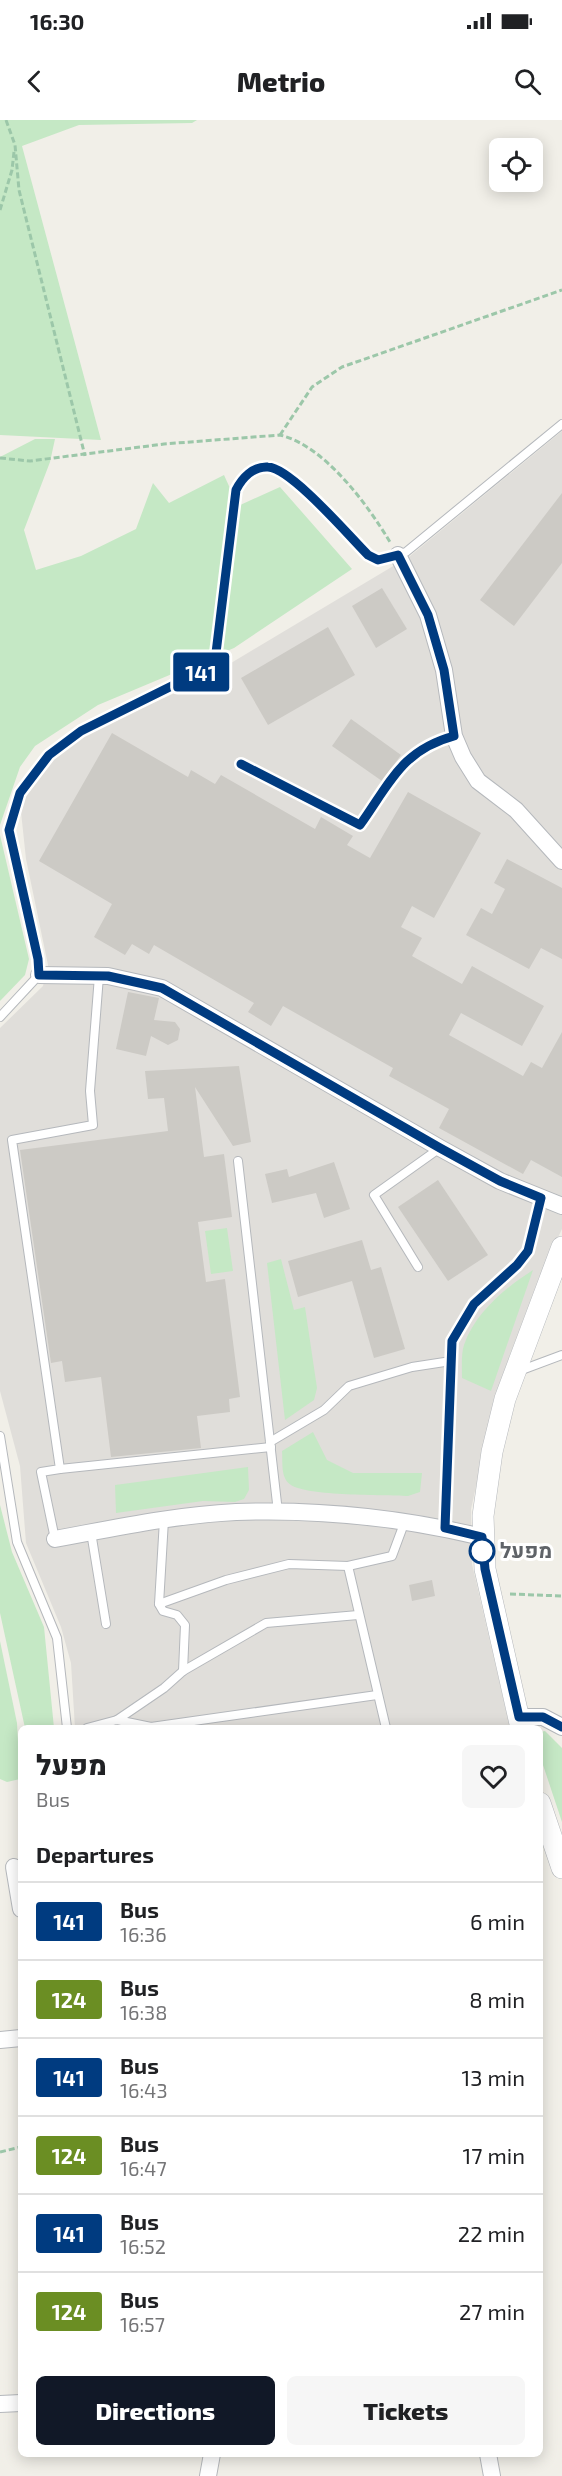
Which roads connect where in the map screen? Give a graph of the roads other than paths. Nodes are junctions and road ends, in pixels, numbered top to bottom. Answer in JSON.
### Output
{"nodes":[{"id":1,"x":562,"y":424,"type":"edge"},
{"id":2,"x":398,"y":555,"type":"junction"},
{"id":3,"x":454,"y":736,"type":"junction"},
{"id":4,"x":241,"y":764,"type":"dead end"},
{"id":5,"x":562,"y":861,"type":"edge"},
{"id":6,"x":39,"y":975,"type":"junction"},
{"id":7,"x":99,"y":976,"type":"junction"},
{"id":8,"x":0,"y":1017,"type":"edge"},
{"id":9,"x":440,"y":1148,"type":"junction"},
{"id":10,"x":238,"y":1161,"type":"dead end"},
{"id":11,"x":541,"y":1198,"type":"junction"},
{"id":12,"x":562,"y":1206,"type":"edge"},
{"id":13,"x":562,"y":1247,"type":"edge"},
{"id":14,"x":418,"y":1267,"type":"dead end"},
{"id":15,"x":562,"y":1355,"type":"edge"},
{"id":16,"x":451,"y":1361,"type":"junction"},
{"id":17,"x":513,"y":1374,"type":"junction"},
{"id":18,"x":0,"y":1436,"type":"edge"},
{"id":19,"x":271,"y":1445,"type":"junction"},
{"id":20,"x":60,"y":1469,"type":"junction"},
{"id":21,"x":278,"y":1512,"type":"junction"},
{"id":22,"x":164,"y":1520,"type":"junction"},
{"id":23,"x":405,"y":1520,"type":"junction"},
{"id":24,"x":445,"y":1528,"type":"junction"},
{"id":25,"x":91,"y":1532,"type":"junction"},
{"id":26,"x":482,"y":1537,"type":"junction"},
{"id":27,"x":55,"y":1539,"type":"joint"},
{"id":28,"x":348,"y":1566,"type":"junction"},
{"id":29,"x":159,"y":1604,"type":"junction"},
{"id":30,"x":358,"y":1616,"type":"junction"},
{"id":31,"x":106,"y":1624,"type":"dead end"},
{"id":32,"x":183,"y":1671,"type":"junction"},
{"id":33,"x":377,"y":1695,"type":"junction"},
{"id":34,"x":117,"y":1720,"type":"junction"},
{"id":35,"x":520,"y":1723,"type":"edge"},
{"id":36,"x":68,"y":1725,"type":"edge"},
{"id":37,"x":98,"y":1725,"type":"edge"},
{"id":38,"x":141,"y":1725,"type":"edge"},
{"id":39,"x":165,"y":1725,"type":"edge"},
{"id":40,"x":385,"y":1725,"type":"edge"},
{"id":41,"x":562,"y":1727,"type":"edge"},
{"id":42,"x":543,"y":1812,"type":"edge"},
{"id":43,"x":14,"y":1867,"type":"dead end"},
{"id":44,"x":562,"y":1868,"type":"edge"},
{"id":45,"x":18,"y":1891,"type":"edge"},
{"id":46,"x":18,"y":2038,"type":"edge"},
{"id":47,"x":0,"y":2040,"type":"edge"},
{"id":48,"x":18,"y":2403,"type":"edge"},
{"id":49,"x":0,"y":2404,"type":"edge"},
{"id":50,"x":211,"y":2457,"type":"edge"},
{"id":51,"x":489,"y":2457,"type":"edge"},
{"id":52,"x":208,"y":2476,"type":"edge"},
{"id":53,"x":492,"y":2476,"type":"edge"}],
"edges":[{"from":1,"to":2,"type":"lane"},
{"from":2,"to":3,"type":"street"},
{"from":2,"to":6,"type":"lane"},
{"from":3,"to":4,"type":"lane"},
{"from":3,"to":5,"type":"street"},
{"from":6,"to":7,"type":"street"},
{"from":6,"to":8,"type":"lane"},
{"from":7,"to":9,"type":"street"},
{"from":7,"to":20,"type":"lane"},
{"from":9,"to":11,"type":"street"},
{"from":9,"to":14,"type":"lane"},
{"from":10,"to":19,"type":"lane"},
{"from":11,"to":12,"type":"street"},
{"from":11,"to":16,"type":"lane"},
{"from":13,"to":17,"type":"street"},
{"from":15,"to":17,"type":"lane"},
{"from":16,"to":19,"type":"lane"},
{"from":16,"to":24,"type":"lane"},
{"from":17,"to":26,"type":"street"},
{"from":18,"to":36,"type":"lane"},
{"from":19,"to":20,"type":"lane"},
{"from":19,"to":21,"type":"lane"},
{"from":20,"to":27,"type":"lane"},
{"from":21,"to":22,"type":"street"},
{"from":21,"to":23,"type":"street"},
{"from":22,"to":25,"type":"street"},
{"from":22,"to":29,"type":"lane"},
{"from":23,"to":24,"type":"street"},
{"from":23,"to":28,"type":"lane"},
{"from":24,"to":26,"type":"street"},
{"from":25,"to":27,"type":"street"},
{"from":25,"to":31,"type":"lane"},
{"from":26,"to":35,"type":"street"},
{"from":28,"to":29,"type":"lane"},
{"from":28,"to":30,"type":"lane"},
{"from":29,"to":32,"type":"lane"},
{"from":30,"to":32,"type":"lane"},
{"from":30,"to":33,"type":"lane"},
{"from":32,"to":34,"type":"lane"},
{"from":33,"to":39,"type":"lane"},
{"from":33,"to":40,"type":"lane"},
{"from":34,"to":37,"type":"lane"},
{"from":34,"to":38,"type":"lane"},
{"from":35,"to":41,"type":"street"},
{"from":42,"to":44,"type":"street"},
{"from":43,"to":45,"type":"street"},
{"from":46,"to":47,"type":"street"},
{"from":48,"to":49,"type":"street"},
{"from":50,"to":52,"type":"street"},
{"from":51,"to":53,"type":"street"}]}
